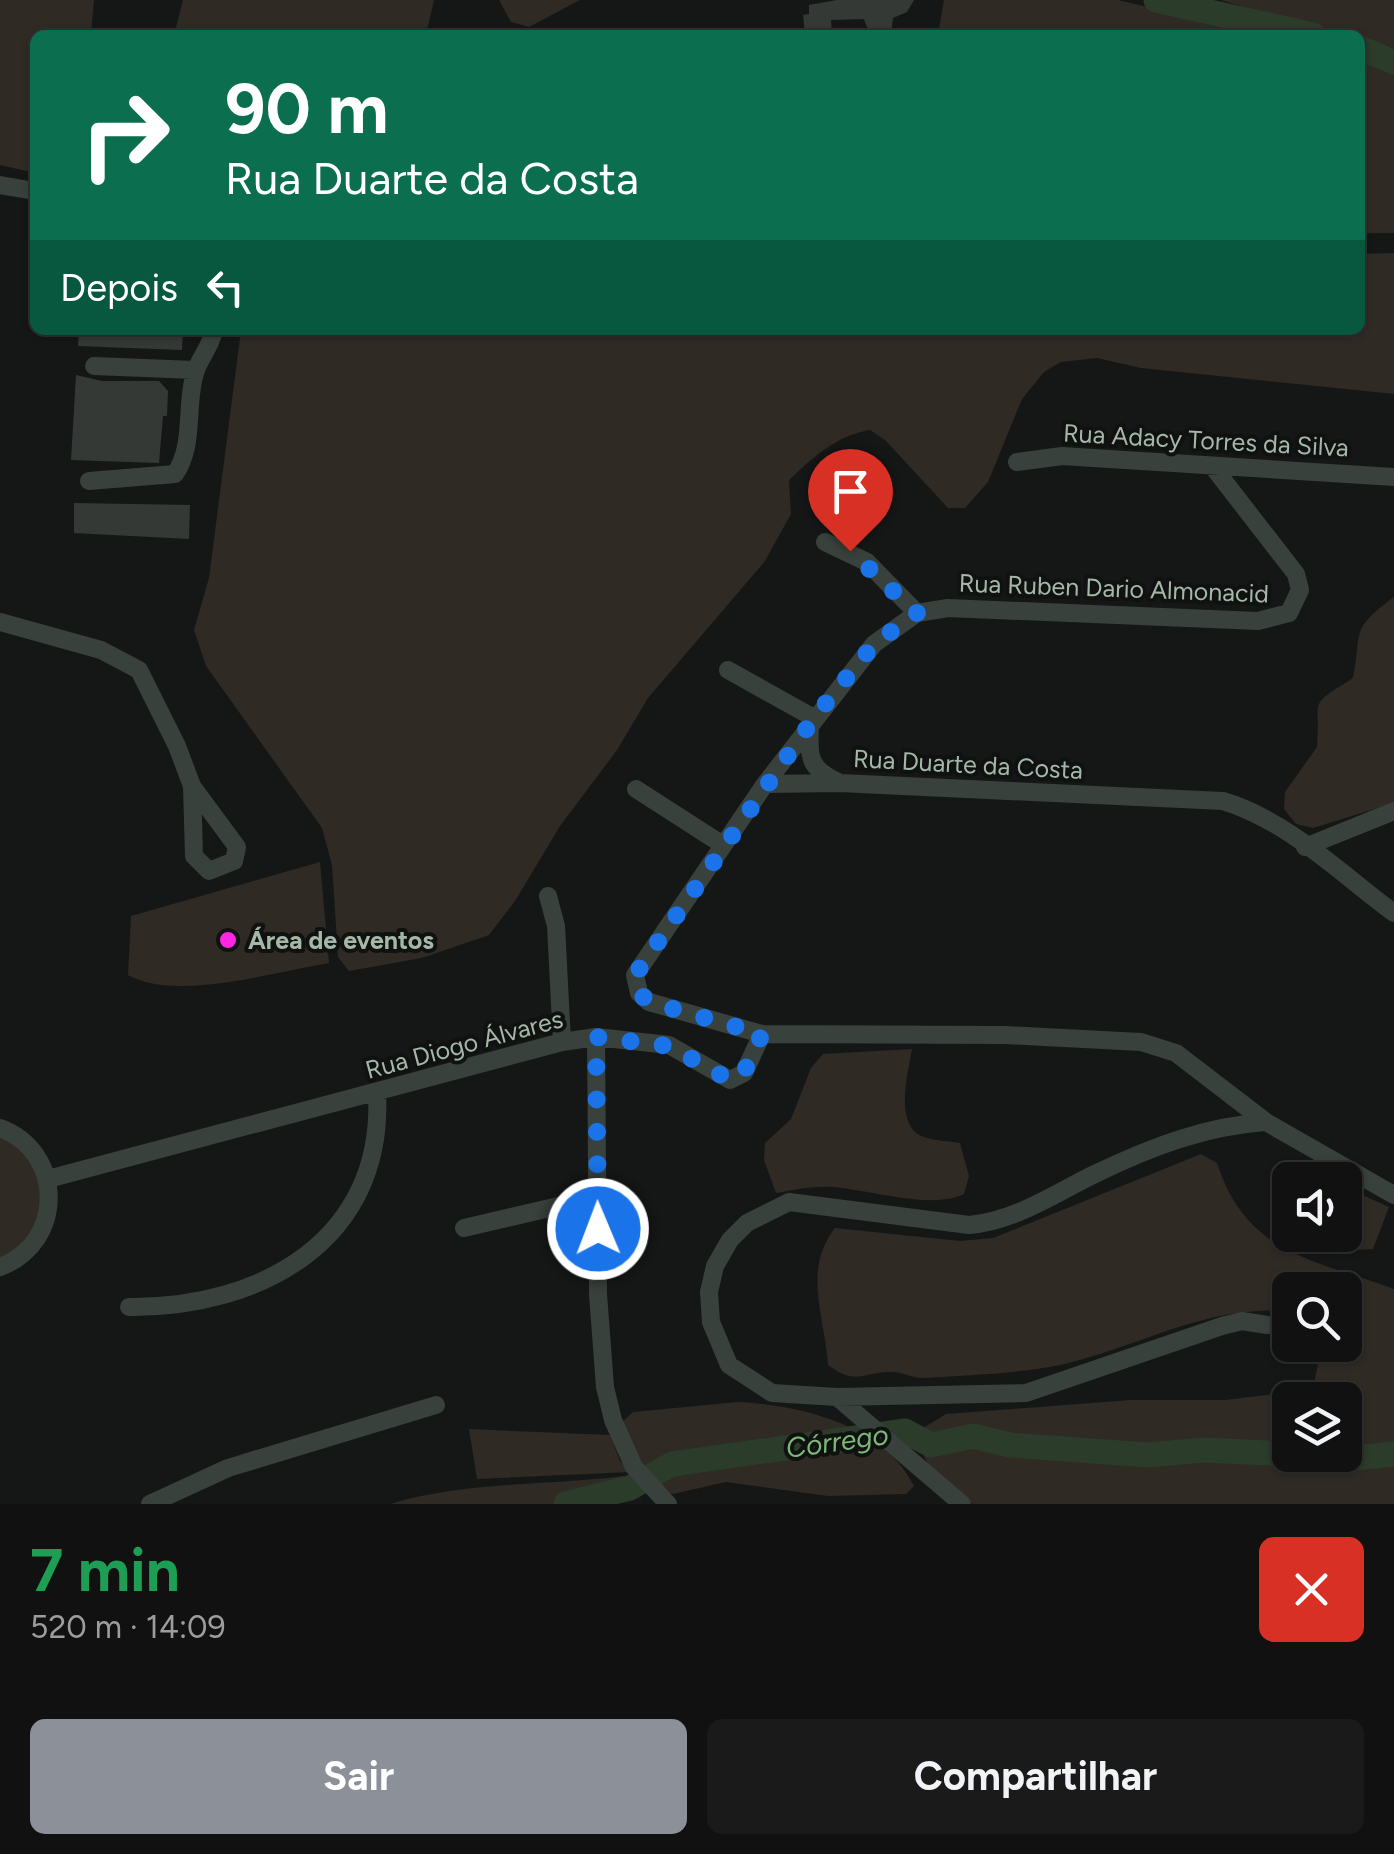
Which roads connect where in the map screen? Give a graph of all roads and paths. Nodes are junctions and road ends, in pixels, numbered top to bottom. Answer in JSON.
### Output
{"nodes":[{"id":1,"x":0,"y":185,"type":"edge"},
{"id":2,"x":30,"y":190,"type":"edge"},
{"id":3,"x":213,"y":335,"type":"edge"},
{"id":4,"x":94,"y":366,"type":"dead end"},
{"id":5,"x":195,"y":370,"type":"junction"},
{"id":6,"x":1017,"y":462,"type":"dead end"},
{"id":7,"x":1213,"y":467,"type":"junction"},
{"id":8,"x":1394,"y":477,"type":"edge"},
{"id":9,"x":90,"y":481,"type":"dead end"},
{"id":10,"x":825,"y":542,"type":"dead end"},
{"id":11,"x":917,"y":613,"type":"junction"},
{"id":12,"x":0,"y":622,"type":"edge"},
{"id":13,"x":728,"y":670,"type":"dead end"},
{"id":14,"x":812,"y":723,"type":"junction"},
{"id":15,"x":840,"y":782,"type":"junction"},
{"id":16,"x":765,"y":784,"type":"junction"},
{"id":17,"x":192,"y":786,"type":"dead end"},
{"id":18,"x":636,"y":790,"type":"dead end"},
{"id":19,"x":1394,"y":810,"type":"edge"},
{"id":20,"x":723,"y":845,"type":"junction"},
{"id":21,"x":1305,"y":847,"type":"junction"},
{"id":22,"x":548,"y":896,"type":"dead end"},
{"id":23,"x":1394,"y":913,"type":"edge"},
{"id":24,"x":762,"y":1034,"type":"junction"},
{"id":25,"x":596,"y":1037,"type":"junction"},
{"id":26,"x":562,"y":1042,"type":"junction"},
{"id":27,"x":377,"y":1094,"type":"junction"},
{"id":28,"x":1228,"y":1094,"type":"junction"},
{"id":29,"x":1266,"y":1122,"type":"junction"},
{"id":30,"x":1216,"y":1125,"type":"junction"},
{"id":31,"x":0,"y":1128,"type":"edge"},
{"id":32,"x":48,"y":1179,"type":"junction"},
{"id":33,"x":1394,"y":1195,"type":"edge"},
{"id":34,"x":597,"y":1197,"type":"junction"},
{"id":35,"x":464,"y":1228,"type":"dead end"},
{"id":36,"x":0,"y":1267,"type":"edge"},
{"id":37,"x":129,"y":1307,"type":"dead end"},
{"id":38,"x":1268,"y":1325,"type":"dead end"},
{"id":39,"x":837,"y":1397,"type":"junction"},
{"id":40,"x":436,"y":1405,"type":"dead end"},
{"id":41,"x":150,"y":1504,"type":"edge"},
{"id":42,"x":668,"y":1504,"type":"edge"},
{"id":43,"x":962,"y":1504,"type":"edge"}],
"edges":[{"from":1,"to":2,"type":"street"},
{"from":3,"to":5,"type":"street"},
{"from":4,"to":5,"type":"street"},
{"from":5,"to":9,"type":"street"},
{"from":6,"to":7,"type":"street","name":"Rua Adacy Torres da Silva"},
{"from":7,"to":8,"type":"street","name":"Rua Adacy Torres da Silva"},
{"from":7,"to":11,"type":"street","name":"Rua Ruben Dario Almonacid"},
{"from":10,"to":11,"type":"street"},
{"from":11,"to":14,"type":"street"},
{"from":12,"to":17,"type":"street"},
{"from":13,"to":14,"type":"street"},
{"from":14,"to":15,"type":"street"},
{"from":14,"to":16,"type":"street"},
{"from":15,"to":16,"type":"street","name":"Rua Duarte da Costa"},
{"from":15,"to":21,"type":"street","name":"Rua Duarte da Costa"},
{"from":16,"to":20,"type":"street"},
{"from":18,"to":20,"type":"street"},
{"from":19,"to":21,"type":"street"},
{"from":20,"to":24,"type":"street"},
{"from":21,"to":23,"type":"street","name":"Rua Duarte da Costa"},
{"from":22,"to":26,"type":"street"},
{"from":24,"to":25,"type":"street"},
{"from":24,"to":28,"type":"street"},
{"from":25,"to":26,"type":"street","name":"Rua Diogo Álvares"},
{"from":25,"to":34,"type":"street","name":"Rua Diogo Álvares"},
{"from":26,"to":27,"type":"street","name":"Rua Diogo Álvares"},
{"from":27,"to":32,"type":"street","name":"Rua Diogo Álvares"},
{"from":27,"to":37,"type":"street"},
{"from":28,"to":29,"type":"street"},
{"from":28,"to":30,"type":"street"},
{"from":29,"to":30,"type":"street"},
{"from":29,"to":33,"type":"street"},
{"from":30,"to":39,"type":"street"},
{"from":31,"to":32,"type":"street"},
{"from":32,"to":36,"type":"street"},
{"from":34,"to":35,"type":"street"},
{"from":34,"to":42,"type":"street","name":"Rua Diogo Álvares"},
{"from":38,"to":39,"type":"street"},
{"from":39,"to":43,"type":"street"},
{"from":40,"to":41,"type":"street"}]}
